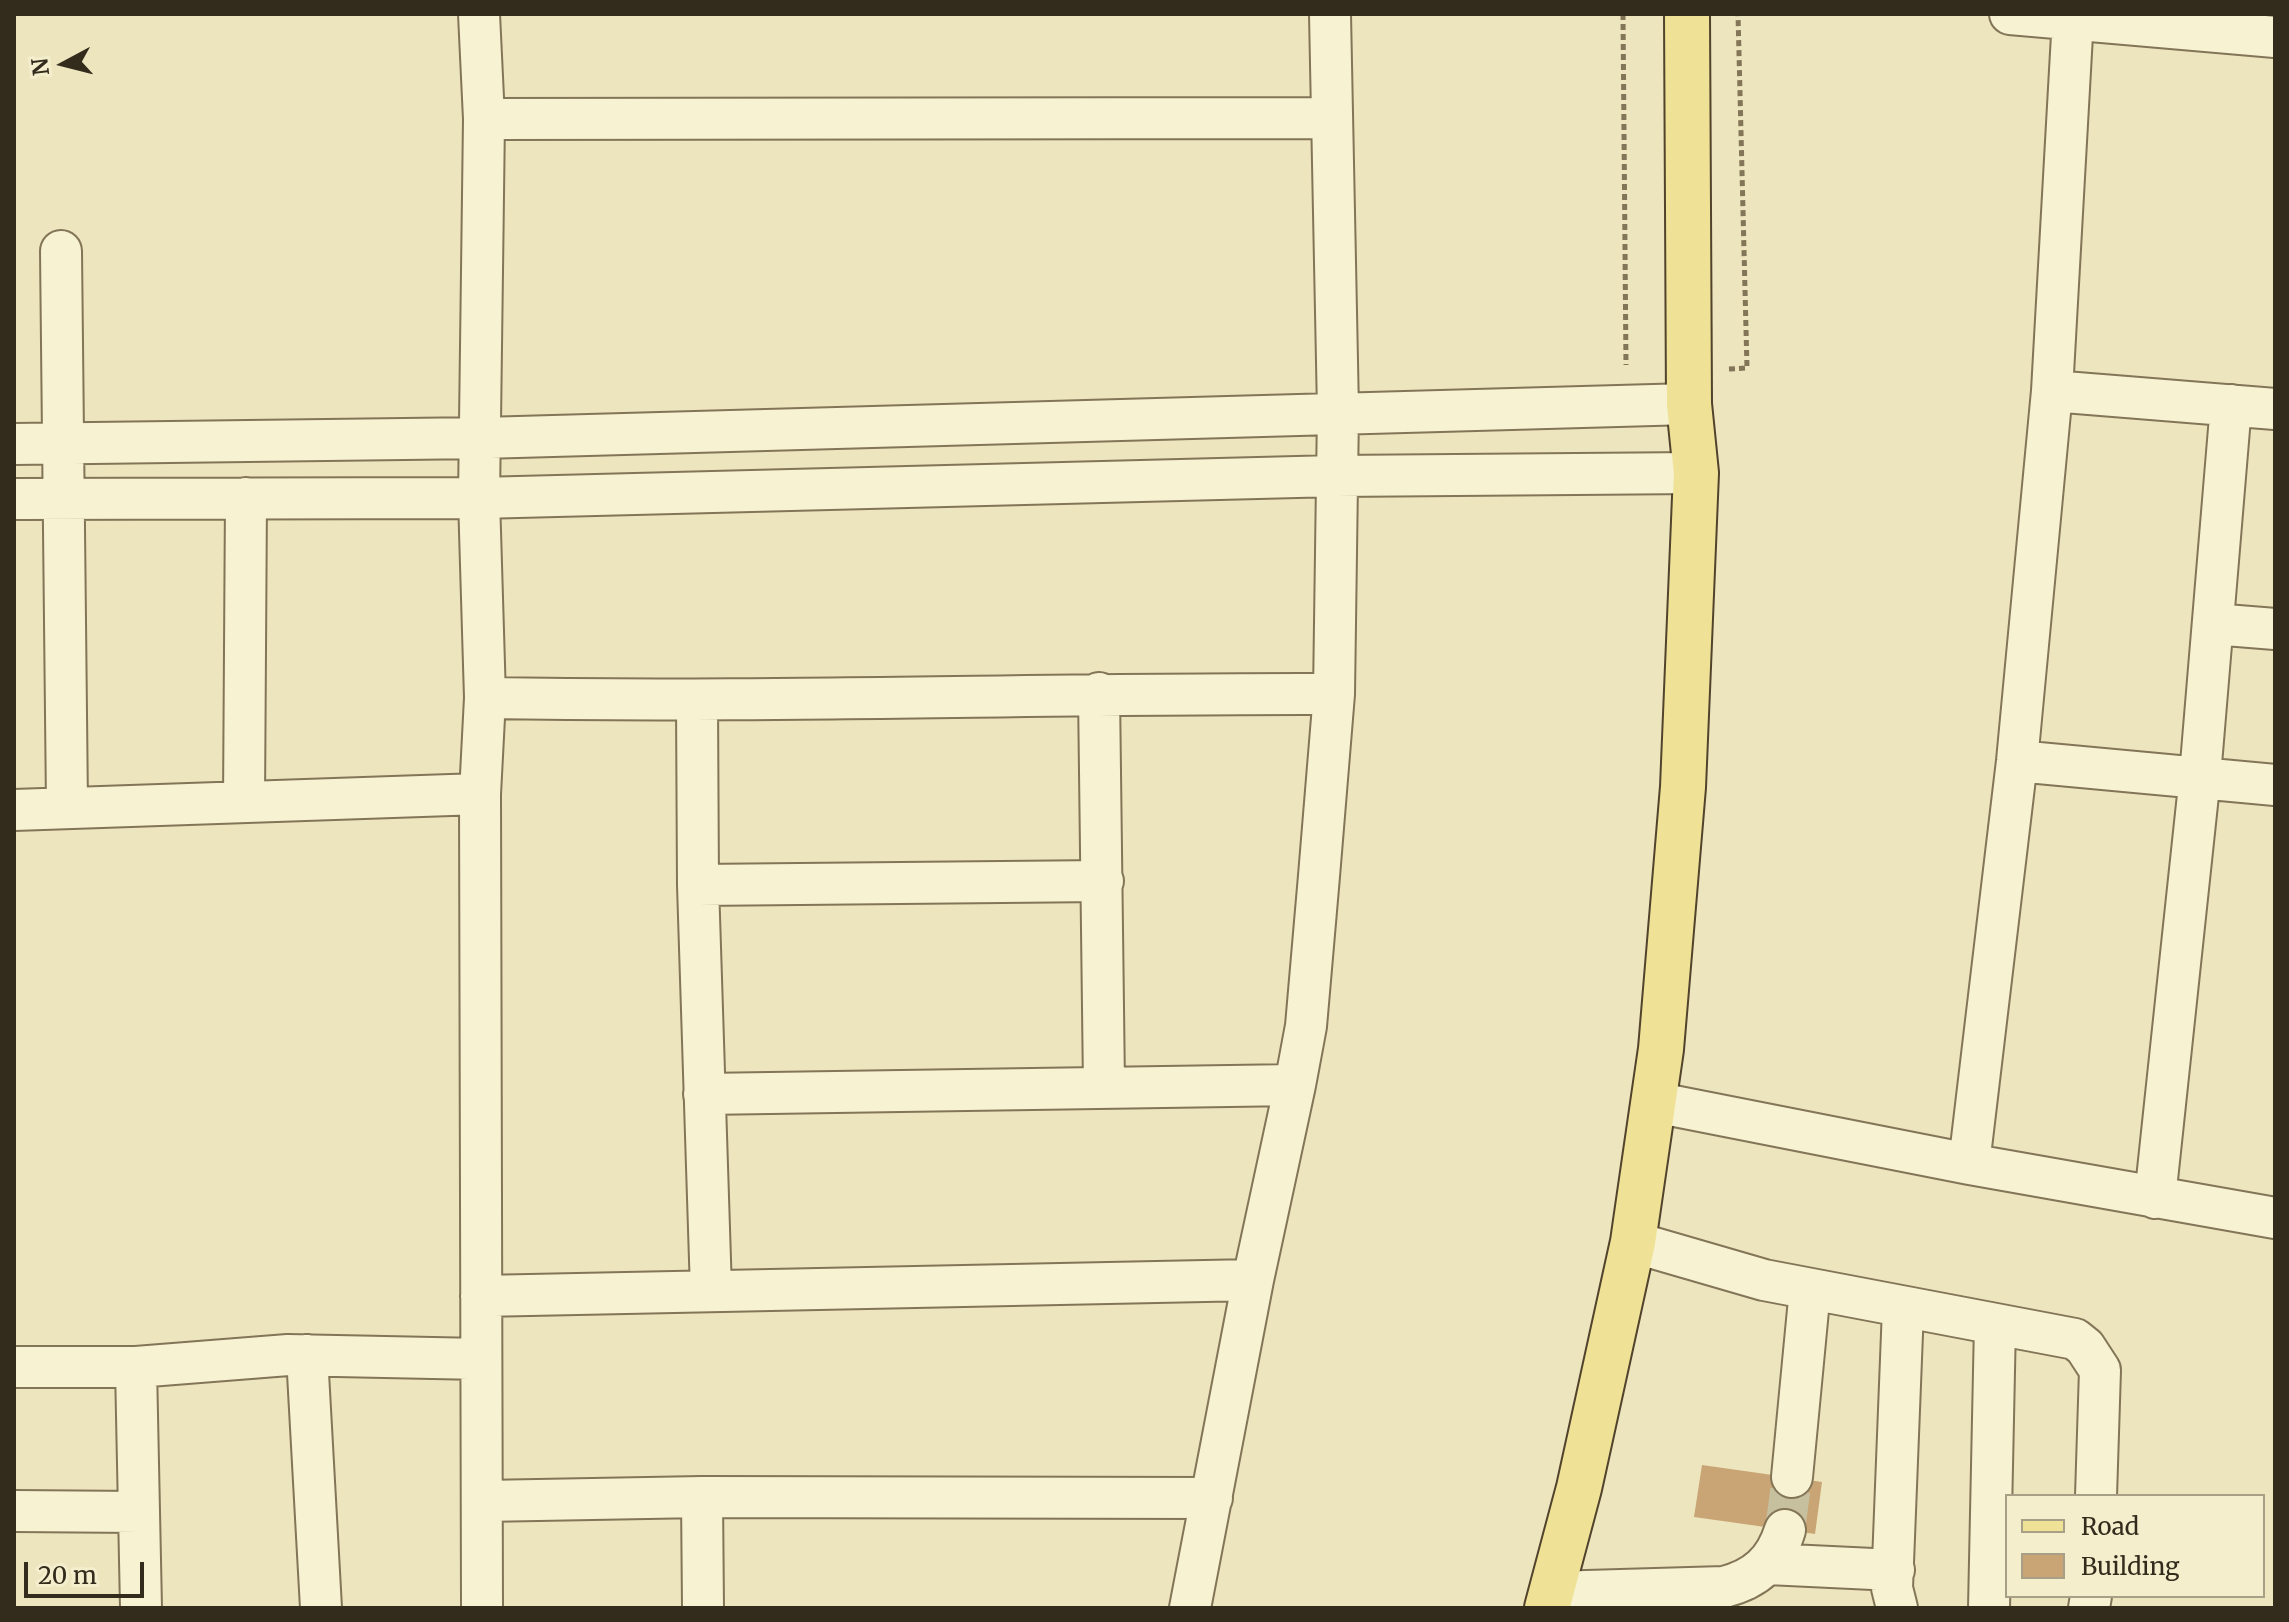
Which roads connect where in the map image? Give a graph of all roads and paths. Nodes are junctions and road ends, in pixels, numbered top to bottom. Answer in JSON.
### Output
{"nodes":[{"id":1,"x":479,"y":14,"type":"edge"},
{"id":2,"x":1330,"y":14,"type":"edge"},
{"id":3,"x":1623,"y":14,"type":"edge"},
{"id":4,"x":1687,"y":14,"type":"edge"},
{"id":5,"x":1738,"y":14,"type":"edge"},
{"id":6,"x":2010,"y":14,"type":"edge"},
{"id":7,"x":2073,"y":17,"type":"junction"},
{"id":8,"x":2275,"y":37,"type":"edge"},
{"id":9,"x":1331,"y":118,"type":"junction"},
{"id":10,"x":484,"y":119,"type":"junction"},
{"id":11,"x":61,"y":251,"type":"dead end"},
{"id":12,"x":1626,"y":372,"type":"dead end"},
{"id":13,"x":1689,"y":387,"type":"junction"},
{"id":14,"x":2052,"y":391,"type":"junction"},
{"id":15,"x":2231,"y":405,"type":"junction"},
{"id":16,"x":2275,"y":409,"type":"edge"},
{"id":17,"x":1338,"y":411,"type":"junction"},
{"id":18,"x":482,"y":438,"type":"junction"},
{"id":19,"x":208,"y":440,"type":"junction"},
{"id":20,"x":14,"y":444,"type":"edge"},
{"id":21,"x":63,"y":444,"type":"junction"},
{"id":22,"x":1696,"y":473,"type":"junction"},
{"id":23,"x":1336,"y":476,"type":"junction"},
{"id":24,"x":206,"y":497,"type":"junction"},
{"id":25,"x":63,"y":498,"type":"junction"},
{"id":26,"x":246,"y":498,"type":"junction"},
{"id":27,"x":479,"y":498,"type":"junction"},
{"id":28,"x":14,"y":499,"type":"edge"},
{"id":29,"x":2213,"y":624,"type":"junction"},
{"id":30,"x":2275,"y":629,"type":"edge"},
{"id":31,"x":1099,"y":693,"type":"junction"},
{"id":32,"x":1334,"y":694,"type":"junction"},
{"id":33,"x":485,"y":698,"type":"junction"},
{"id":34,"x":697,"y":702,"type":"junction"},
{"id":35,"x":2017,"y":761,"type":"junction"},
{"id":36,"x":2200,"y":776,"type":"junction"},
{"id":37,"x":2275,"y":785,"type":"edge"},
{"id":38,"x":480,"y":794,"type":"junction"},
{"id":39,"x":244,"y":801,"type":"junction"},
{"id":40,"x":67,"y":806,"type":"junction"},
{"id":41,"x":14,"y":810,"type":"edge"},
{"id":42,"x":1103,"y":881,"type":"junction"},
{"id":43,"x":698,"y":885,"type":"junction"},
{"id":44,"x":1295,"y":1085,"type":"junction"},
{"id":45,"x":1104,"y":1086,"type":"junction"},
{"id":46,"x":704,"y":1094,"type":"junction"},
{"id":47,"x":1654,"y":1102,"type":"junction"},
{"id":48,"x":1969,"y":1164,"type":"junction"},
{"id":49,"x":2155,"y":1198,"type":"junction"},
{"id":50,"x":2275,"y":1218,"type":"edge"},
{"id":51,"x":1633,"y":1242,"type":"junction"},
{"id":52,"x":1253,"y":1280,"type":"junction"},
{"id":53,"x":1810,"y":1289,"type":"junction"},
{"id":54,"x":711,"y":1291,"type":"junction"},
{"id":55,"x":481,"y":1296,"type":"junction"},
{"id":56,"x":1903,"y":1308,"type":"junction"},
{"id":57,"x":1995,"y":1324,"type":"junction"},
{"id":58,"x":307,"y":1355,"type":"junction"},
{"id":59,"x":481,"y":1359,"type":"junction"},
{"id":60,"x":14,"y":1367,"type":"edge"},
{"id":61,"x":136,"y":1367,"type":"junction"},
{"id":62,"x":1792,"y":1477,"type":"tunnel mouth"},
{"id":63,"x":2096,"y":1494,"type":"edge"},
{"id":64,"x":702,"y":1497,"type":"junction"},
{"id":65,"x":1212,"y":1498,"type":"junction"},
{"id":66,"x":483,"y":1501,"type":"junction"},
{"id":67,"x":14,"y":1511,"type":"edge"},
{"id":68,"x":139,"y":1512,"type":"junction"},
{"id":69,"x":1895,"y":1589,"type":"edge"},
{"id":70,"x":1549,"y":1600,"type":"edge"},
{"id":71,"x":141,"y":1608,"type":"edge"},
{"id":72,"x":321,"y":1608,"type":"edge"},
{"id":73,"x":482,"y":1608,"type":"edge"},
{"id":74,"x":703,"y":1608,"type":"edge"},
{"id":75,"x":1190,"y":1608,"type":"edge"},
{"id":76,"x":1989,"y":1608,"type":"edge"}],
"edges":[{"from":1,"to":10,"type":"street"},
{"from":2,"to":9,"type":"street"},
{"from":3,"to":12,"type":"path"},
{"from":4,"to":13,"type":"main road"},
{"from":5,"to":13,"type":"path"},
{"from":6,"to":7,"type":"street"},
{"from":7,"to":8,"type":"street"},
{"from":7,"to":14,"type":"street"},
{"from":9,"to":10,"type":"street"},
{"from":9,"to":17,"type":"street"},
{"from":10,"to":18,"type":"street"},
{"from":11,"to":21,"type":"street"},
{"from":13,"to":17,"type":"street"},
{"from":13,"to":22,"type":"main road"},
{"from":14,"to":15,"type":"street"},
{"from":14,"to":35,"type":"street"},
{"from":15,"to":16,"type":"street"},
{"from":15,"to":29,"type":"street"},
{"from":17,"to":18,"type":"street"},
{"from":17,"to":23,"type":"street"},
{"from":18,"to":19,"type":"street"},
{"from":18,"to":27,"type":"street"},
{"from":19,"to":21,"type":"street"},
{"from":19,"to":24,"type":"street"},
{"from":20,"to":21,"type":"street"},
{"from":21,"to":25,"type":"street"},
{"from":22,"to":23,"type":"street"},
{"from":22,"to":47,"type":"main road"},
{"from":23,"to":27,"type":"street"},
{"from":23,"to":32,"type":"street"},
{"from":24,"to":25,"type":"street"},
{"from":24,"to":26,"type":"street"},
{"from":25,"to":28,"type":"street"},
{"from":25,"to":40,"type":"street"},
{"from":26,"to":27,"type":"street"},
{"from":26,"to":39,"type":"street"},
{"from":27,"to":33,"type":"street"},
{"from":29,"to":30,"type":"street"},
{"from":29,"to":36,"type":"street"},
{"from":31,"to":32,"type":"street"},
{"from":31,"to":34,"type":"street"},
{"from":31,"to":42,"type":"street"},
{"from":32,"to":44,"type":"street"},
{"from":33,"to":34,"type":"street"},
{"from":33,"to":38,"type":"street"},
{"from":34,"to":43,"type":"street"},
{"from":35,"to":36,"type":"street"},
{"from":35,"to":48,"type":"street"},
{"from":36,"to":37,"type":"street"},
{"from":36,"to":49,"type":"street"},
{"from":38,"to":39,"type":"street"},
{"from":38,"to":55,"type":"street"},
{"from":39,"to":40,"type":"street"},
{"from":40,"to":41,"type":"street"},
{"from":42,"to":43,"type":"street"},
{"from":42,"to":45,"type":"street"},
{"from":43,"to":46,"type":"street"},
{"from":44,"to":45,"type":"street"},
{"from":44,"to":52,"type":"street"},
{"from":45,"to":46,"type":"street"},
{"from":46,"to":54,"type":"street"},
{"from":47,"to":48,"type":"street"},
{"from":47,"to":51,"type":"main road"},
{"from":48,"to":49,"type":"street"},
{"from":49,"to":50,"type":"street"},
{"from":51,"to":53,"type":"street"},
{"from":51,"to":70,"type":"main road"},
{"from":52,"to":54,"type":"street"},
{"from":52,"to":65,"type":"street"},
{"from":53,"to":56,"type":"street"},
{"from":53,"to":62,"type":"street"},
{"from":54,"to":55,"type":"street"},
{"from":55,"to":59,"type":"street"},
{"from":56,"to":57,"type":"street"},
{"from":56,"to":69,"type":"street"},
{"from":57,"to":63,"type":"street"},
{"from":57,"to":76,"type":"street"},
{"from":58,"to":59,"type":"street"},
{"from":58,"to":61,"type":"street"},
{"from":58,"to":72,"type":"street"},
{"from":59,"to":66,"type":"street"},
{"from":60,"to":61,"type":"street"},
{"from":61,"to":68,"type":"street"},
{"from":64,"to":65,"type":"street"},
{"from":64,"to":66,"type":"street"},
{"from":64,"to":74,"type":"street"},
{"from":65,"to":75,"type":"street"},
{"from":66,"to":73,"type":"street"},
{"from":67,"to":68,"type":"street"},
{"from":68,"to":71,"type":"street"},
{"from":69,"to":70,"type":"street"}]}
